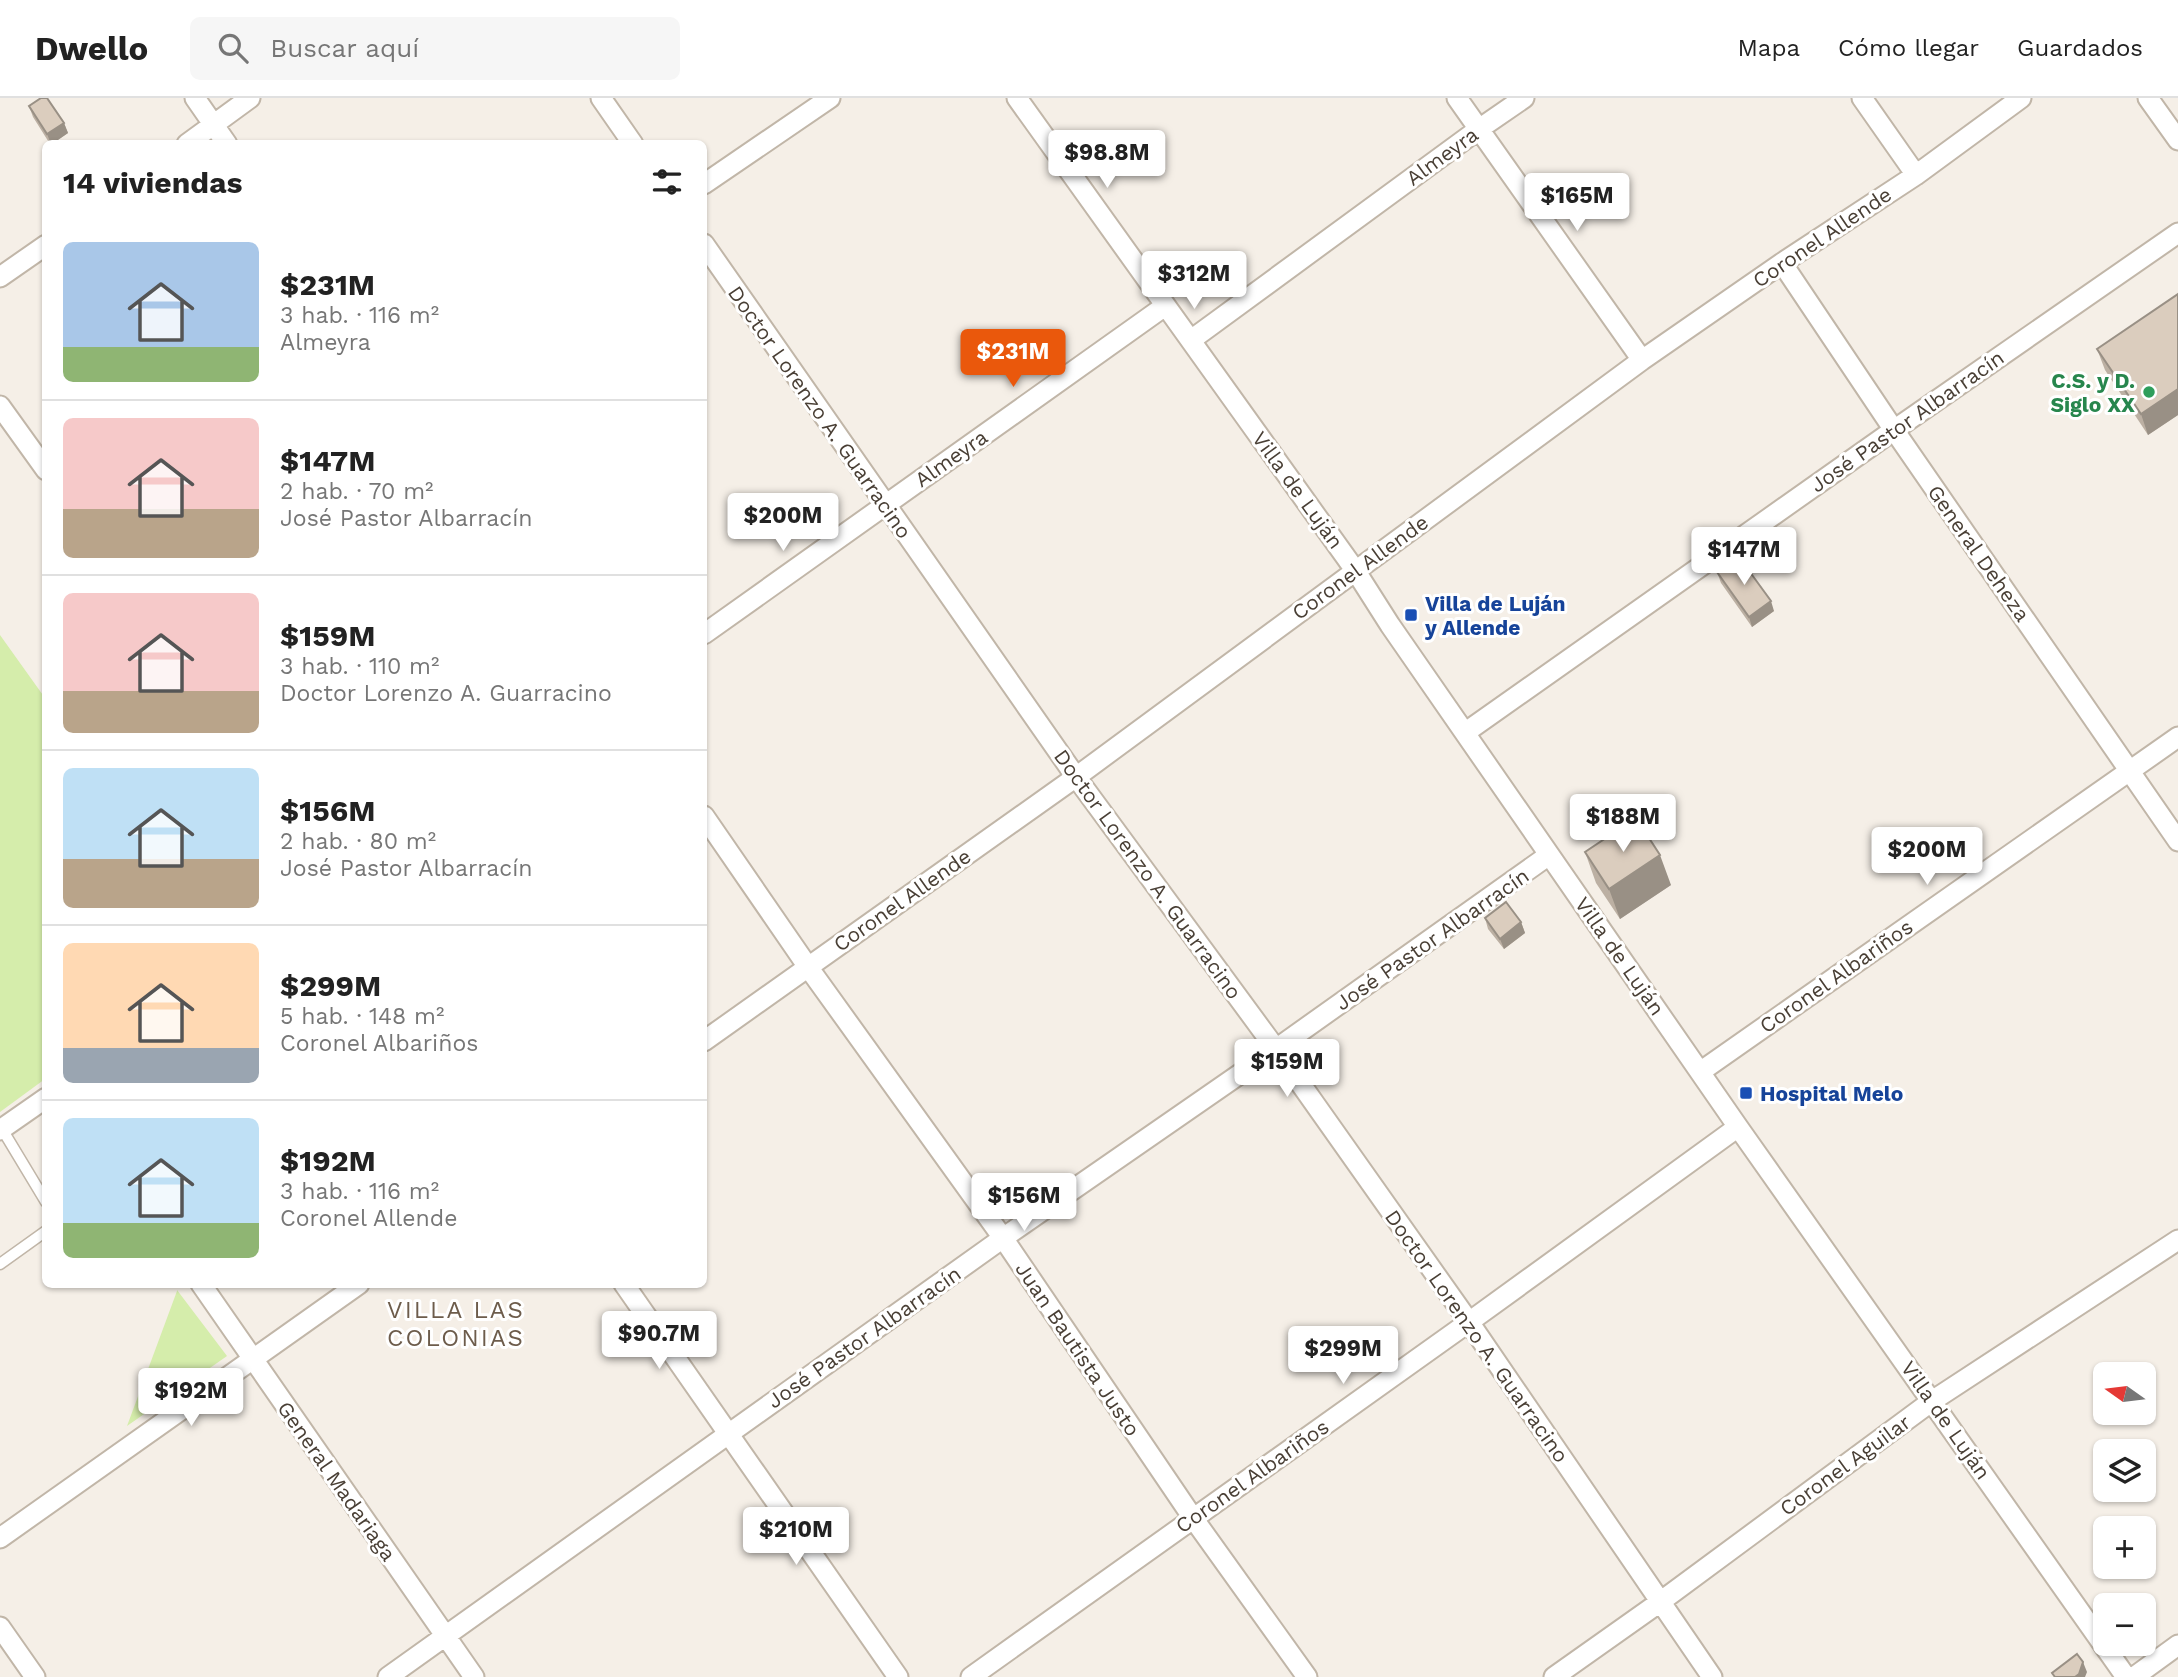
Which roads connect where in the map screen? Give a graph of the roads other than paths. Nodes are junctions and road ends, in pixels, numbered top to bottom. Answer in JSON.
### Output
{"nodes":[{"id":1,"x":195,"y":98,"type":"edge"},
{"id":2,"x":250,"y":98,"type":"edge"},
{"id":3,"x":601,"y":98,"type":"edge"},
{"id":4,"x":830,"y":98,"type":"edge"},
{"id":5,"x":1017,"y":98,"type":"edge"},
{"id":6,"x":1457,"y":98,"type":"edge"},
{"id":7,"x":1524,"y":98,"type":"edge"},
{"id":8,"x":1861,"y":98,"type":"edge"},
{"id":9,"x":2021,"y":98,"type":"edge"},
{"id":10,"x":2148,"y":98,"type":"edge"},
{"id":11,"x":214,"y":125,"type":"junction"},
{"id":12,"x":1479,"y":129,"type":"junction"},
{"id":13,"x":193,"y":140,"type":"edge"},
{"id":14,"x":224,"y":140,"type":"edge"},
{"id":15,"x":630,"y":140,"type":"edge"},
{"id":16,"x":2178,"y":140,"type":"edge"},
{"id":17,"x":1916,"y":175,"type":"junction"},
{"id":18,"x":707,"y":182,"type":"edge"},
{"id":19,"x":2178,"y":233,"type":"edge"},
{"id":20,"x":42,"y":248,"type":"edge"},
{"id":21,"x":707,"y":248,"type":"edge"},
{"id":22,"x":1782,"y":263,"type":"junction"},
{"id":23,"x":0,"y":277,"type":"edge"},
{"id":24,"x":1165,"y":306,"type":"junction"},
{"id":25,"x":1191,"y":340,"type":"junction"},
{"id":26,"x":1642,"y":360,"type":"junction"},
{"id":27,"x":0,"y":406,"type":"edge"},
{"id":28,"x":1894,"y":430,"type":"junction"},
{"id":29,"x":42,"y":464,"type":"edge"},
{"id":30,"x":885,"y":505,"type":"junction"},
{"id":31,"x":1355,"y":570,"type":"junction"},
{"id":32,"x":707,"y":632,"type":"edge"},
{"id":33,"x":1466,"y":732,"type":"junction"},
{"id":34,"x":2178,"y":737,"type":"edge"},
{"id":35,"x":2129,"y":771,"type":"junction"},
{"id":36,"x":1076,"y":777,"type":"junction"},
{"id":37,"x":707,"y":821,"type":"edge"},
{"id":38,"x":2178,"y":841,"type":"edge"},
{"id":39,"x":1549,"y":855,"type":"junction"},
{"id":40,"x":808,"y":967,"type":"junction"},
{"id":41,"x":707,"y":1039,"type":"edge"},
{"id":42,"x":1276,"y":1049,"type":"junction"},
{"id":43,"x":1700,"y":1072,"type":"junction"},
{"id":44,"x":42,"y":1101,"type":"edge"},
{"id":45,"x":1738,"y":1127,"type":"junction"},
{"id":46,"x":1,"y":1129,"type":"edge"},
{"id":47,"x":42,"y":1196,"type":"edge"},
{"id":48,"x":42,"y":1234,"type":"edge"},
{"id":49,"x":1003,"y":1238,"type":"junction"},
{"id":50,"x":2178,"y":1240,"type":"edge"},
{"id":51,"x":0,"y":1264,"type":"edge"},
{"id":52,"x":204,"y":1288,"type":"edge"},
{"id":53,"x":353,"y":1288,"type":"edge"},
{"id":54,"x":627,"y":1288,"type":"edge"},
{"id":55,"x":1469,"y":1322,"type":"junction"},
{"id":56,"x":253,"y":1360,"type":"junction"},
{"id":57,"x":1932,"y":1401,"type":"junction"},
{"id":58,"x":728,"y":1434,"type":"junction"},
{"id":59,"x":1193,"y":1518,"type":"junction"},
{"id":60,"x":0,"y":1538,"type":"edge"},
{"id":61,"x":1660,"y":1602,"type":"junction"},
{"id":62,"x":0,"y":1627,"type":"edge"},
{"id":63,"x":446,"y":1637,"type":"junction"},
{"id":64,"x":2178,"y":1645,"type":"edge"},
{"id":65,"x":35,"y":1677,"type":"edge"},
{"id":66,"x":388,"y":1677,"type":"edge"},
{"id":67,"x":474,"y":1677,"type":"edge"},
{"id":68,"x":898,"y":1677,"type":"edge"},
{"id":69,"x":971,"y":1677,"type":"edge"},
{"id":70,"x":1307,"y":1677,"type":"edge"},
{"id":71,"x":1554,"y":1677,"type":"edge"},
{"id":72,"x":1712,"y":1677,"type":"edge"},
{"id":73,"x":2126,"y":1677,"type":"edge"},
{"id":74,"x":2134,"y":1677,"type":"edge"}],
"edges":[{"from":1,"to":11,"type":"street"},
{"from":2,"to":11,"type":"street"},
{"from":3,"to":15,"type":"street"},
{"from":4,"to":18,"type":"street"},
{"from":5,"to":24,"type":"street","name":"Villa de Luján"},
{"from":6,"to":12,"type":"street"},
{"from":7,"to":12,"type":"street","name":"Almeyra"},
{"from":8,"to":17,"type":"street"},
{"from":9,"to":17,"type":"street","name":"Coronel Allende"},
{"from":10,"to":16,"type":"street"},
{"from":11,"to":13,"type":"street"},
{"from":11,"to":14,"type":"street"},
{"from":12,"to":25,"type":"street","name":"Almeyra"},
{"from":12,"to":26,"type":"street"},
{"from":17,"to":22,"type":"street","name":"Coronel Allende"},
{"from":19,"to":28,"type":"street","name":"José Pastor Albarracín"},
{"from":20,"to":23,"type":"street"},
{"from":21,"to":30,"type":"street","name":"Doctor Lorenzo A. Guarracino"},
{"from":22,"to":26,"type":"street","name":"Coronel Allende"},
{"from":22,"to":28,"type":"street","name":"General Deheza"},
{"from":24,"to":25,"type":"street","name":"Villa de Luján"},
{"from":24,"to":30,"type":"street","name":"Almeyra"},
{"from":25,"to":31,"type":"street","name":"Villa de Luján"},
{"from":26,"to":31,"type":"street","name":"Coronel Allende"},
{"from":27,"to":29,"type":"street"},
{"from":28,"to":33,"type":"street","name":"José Pastor Albarracín"},
{"from":28,"to":35,"type":"street","name":"General Deheza"},
{"from":30,"to":32,"type":"street","name":"Almeyra"},
{"from":30,"to":36,"type":"street","name":"Doctor Lorenzo A. Guarracino"},
{"from":31,"to":33,"type":"street","name":"Villa de Luján"},
{"from":31,"to":36,"type":"street","name":"Coronel Allende"},
{"from":33,"to":39,"type":"street","name":"Villa de Luján"},
{"from":34,"to":35,"type":"street","name":"Coronel Albariños"},
{"from":35,"to":38,"type":"street","name":"General Deheza"},
{"from":35,"to":43,"type":"street","name":"Coronel Albariños"},
{"from":36,"to":40,"type":"street","name":"Coronel Allende"},
{"from":36,"to":42,"type":"street","name":"Doctor Lorenzo A. Guarracino"},
{"from":37,"to":40,"type":"street","name":"Juan Bautista Justo"},
{"from":39,"to":42,"type":"street","name":"José Pastor Albarracín"},
{"from":39,"to":43,"type":"street","name":"Villa de Luján"},
{"from":40,"to":41,"type":"street","name":"Coronel Allende"},
{"from":40,"to":49,"type":"street","name":"Juan Bautista Justo"},
{"from":42,"to":49,"type":"street","name":"José Pastor Albarracín"},
{"from":42,"to":55,"type":"street","name":"Doctor Lorenzo A. Guarracino"},
{"from":43,"to":45,"type":"street","name":"Villa de Luján"},
{"from":44,"to":46,"type":"street"},
{"from":45,"to":55,"type":"street","name":"Coronel Albariños"},
{"from":45,"to":57,"type":"street","name":"Villa de Luján"},
{"from":46,"to":47,"type":"lane"},
{"from":48,"to":51,"type":"lane"},
{"from":49,"to":58,"type":"street","name":"José Pastor Albarracín"},
{"from":49,"to":59,"type":"street","name":"Juan Bautista Justo"},
{"from":50,"to":57,"type":"street","name":"Coronel Aguilar"},
{"from":52,"to":56,"type":"street","name":"General Madariaga"},
{"from":53,"to":56,"type":"street"},
{"from":54,"to":58,"type":"street"},
{"from":55,"to":59,"type":"street","name":"Coronel Albariños"},
{"from":55,"to":61,"type":"street","name":"Doctor Lorenzo A. Guarracino"},
{"from":56,"to":60,"type":"street"},
{"from":56,"to":63,"type":"street","name":"General Madariaga"},
{"from":57,"to":61,"type":"street","name":"Coronel Aguilar"},
{"from":57,"to":73,"type":"street","name":"Villa de Luján"},
{"from":58,"to":63,"type":"street","name":"José Pastor Albarracín"},
{"from":58,"to":68,"type":"street"},
{"from":59,"to":69,"type":"street","name":"Coronel Albariños"},
{"from":59,"to":70,"type":"street","name":"Juan Bautista Justo"},
{"from":61,"to":71,"type":"street","name":"Coronel Aguilar"},
{"from":61,"to":72,"type":"street","name":"Doctor Lorenzo A. Guarracino"},
{"from":62,"to":65,"type":"street"},
{"from":63,"to":66,"type":"street","name":"José Pastor Albarracín"},
{"from":63,"to":67,"type":"street","name":"General Madariaga"},
{"from":64,"to":74,"type":"street"}]}
